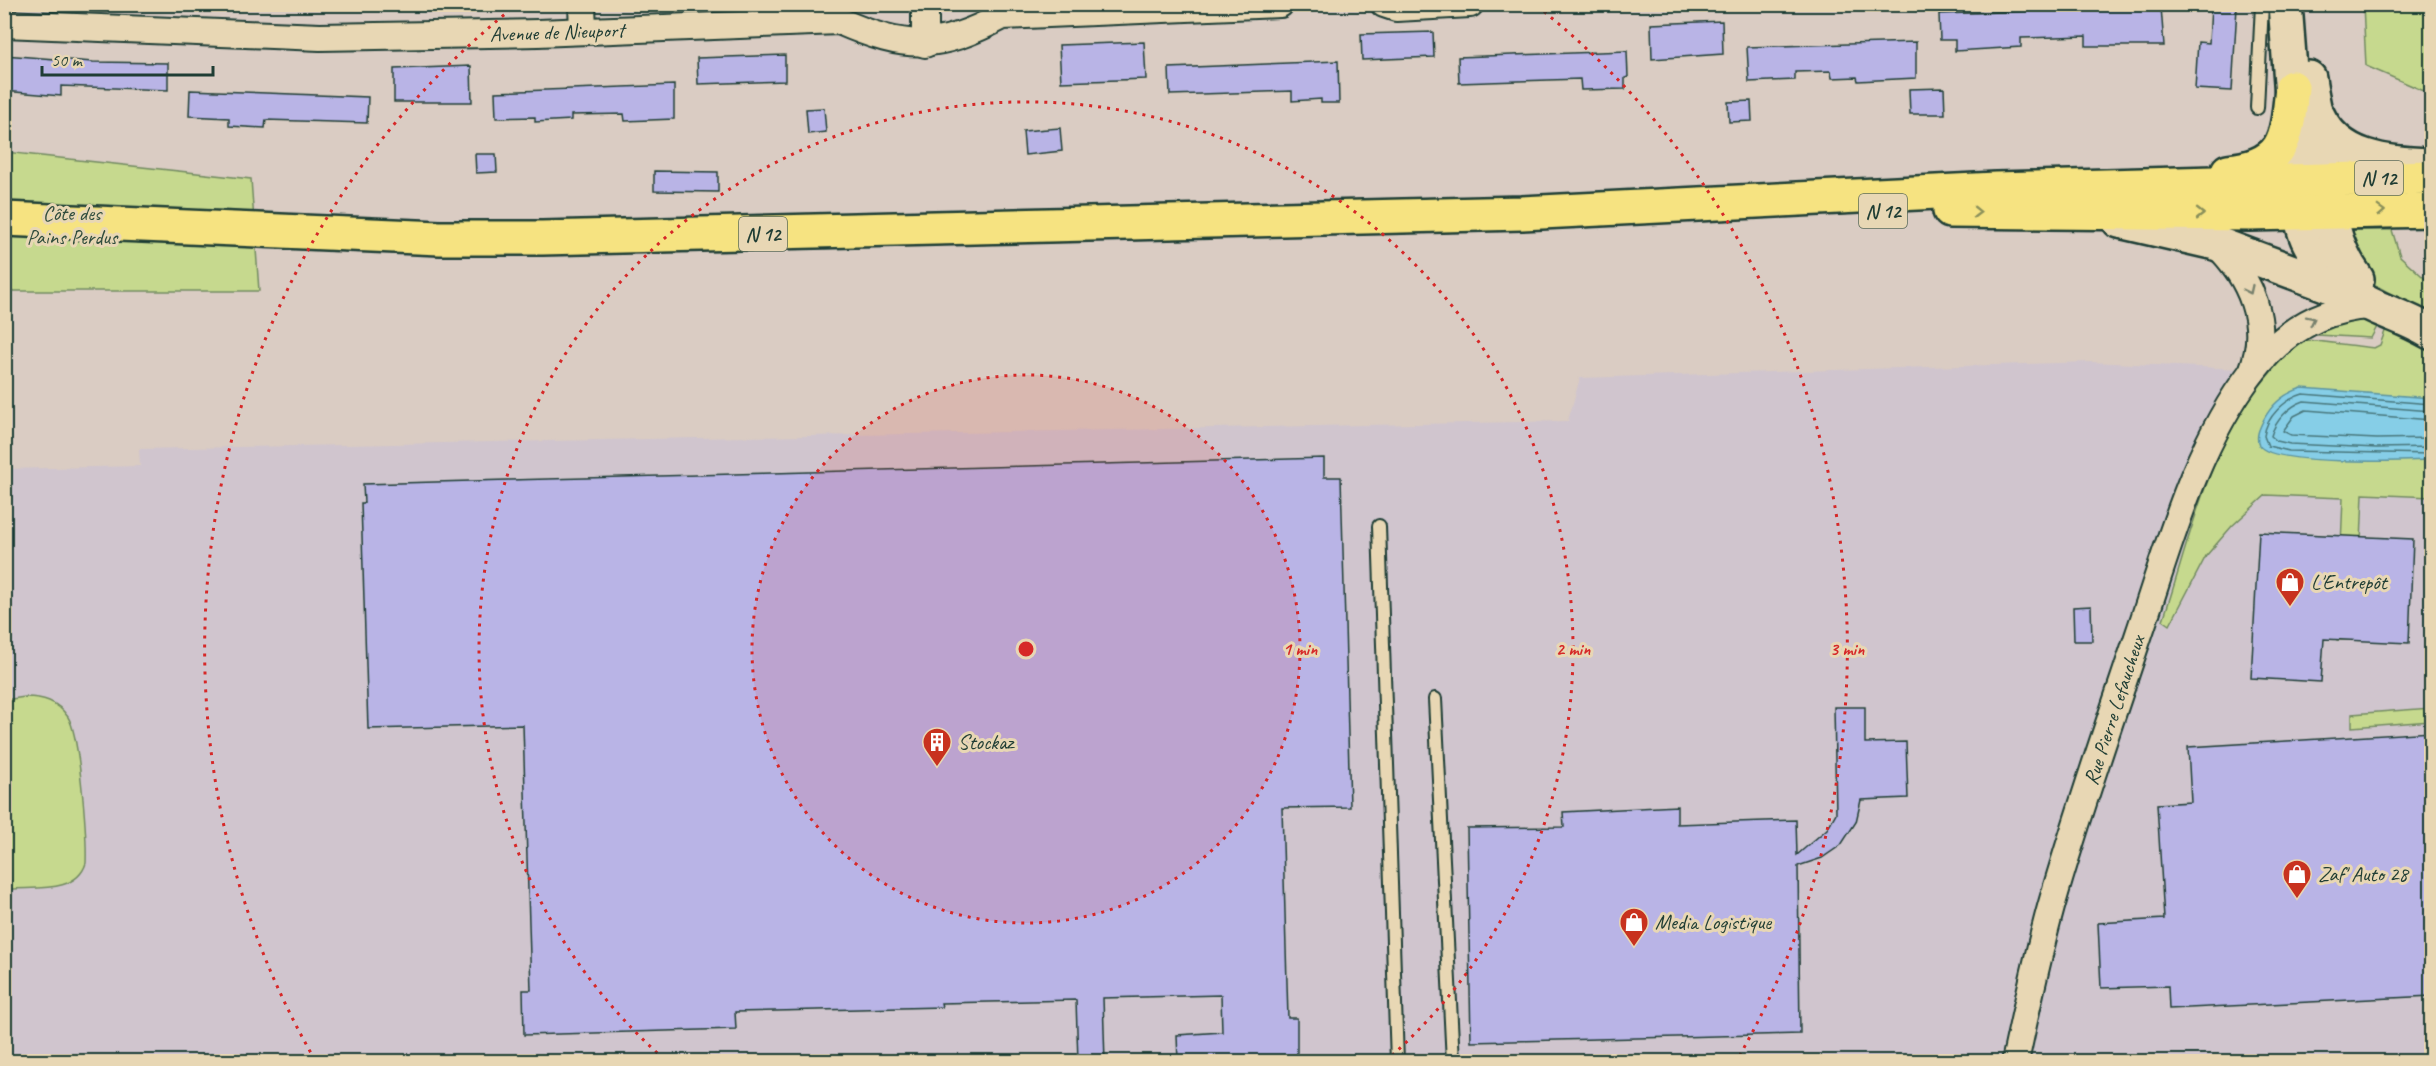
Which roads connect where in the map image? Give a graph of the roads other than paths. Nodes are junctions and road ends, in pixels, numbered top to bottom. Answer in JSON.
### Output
{"nodes":[{"id":1,"x":582,"y":4,"type":"edge"},
{"id":2,"x":925,"y":4,"type":"edge"},
{"id":3,"x":1280,"y":4,"type":"edge"},
{"id":4,"x":1384,"y":4,"type":"edge"},
{"id":5,"x":1470,"y":4,"type":"edge"},
{"id":6,"x":2262,"y":4,"type":"edge"},
{"id":7,"x":2285,"y":4,"type":"edge"},
{"id":8,"x":2300,"y":4,"type":"edge"},
{"id":9,"x":1249,"y":5,"type":"edge"},
{"id":10,"x":4,"y":24,"type":"edge"},
{"id":11,"x":584,"y":32,"type":"junction"},
{"id":12,"x":925,"y":44,"type":"junction"},
{"id":13,"x":2303,"y":97,"type":"junction"},
{"id":14,"x":2257,"y":108,"type":"dead end"},
{"id":15,"x":2432,"y":165,"type":"edge"},
{"id":16,"x":2432,"y":177,"type":"edge"},
{"id":17,"x":2312,"y":179,"type":"junction"},
{"id":18,"x":1996,"y":189,"type":"junction"},
{"id":19,"x":1688,"y":204,"type":"junction"},
{"id":20,"x":2432,"y":210,"type":"edge"},
{"id":21,"x":2079,"y":213,"type":"junction"},
{"id":22,"x":2316,"y":213,"type":"junction"},
{"id":23,"x":4,"y":219,"type":"edge"},
{"id":24,"x":2215,"y":243,"type":"junction"},
{"id":25,"x":2359,"y":299,"type":"junction"},
{"id":26,"x":2432,"y":332,"type":"edge"},
{"id":27,"x":2252,"y":373,"type":"junction"},
{"id":28,"x":1379,"y":526,"type":"dead end"},
{"id":29,"x":1436,"y":699,"type":"dead end"},
{"id":30,"x":1397,"y":1062,"type":"edge"},
{"id":31,"x":1453,"y":1062,"type":"edge"},
{"id":32,"x":2015,"y":1062,"type":"edge"}],
"edges":[{"from":1,"to":11,"type":"street"},
{"from":2,"to":12,"type":"street"},
{"from":3,"to":9,"type":"street","name":"Avenue de Nieuport"},
{"from":4,"to":5,"type":"street"},
{"from":6,"to":14,"type":"lane"},
{"from":7,"to":13,"type":"main road"},
{"from":8,"to":13,"type":"main road"},
{"from":9,"to":12,"type":"street","name":"Avenue de Nieuport"},
{"from":10,"to":11,"type":"street","name":"Avenue de Nieuport"},
{"from":11,"to":12,"type":"street","name":"Avenue de Nieuport"},
{"from":13,"to":15,"type":"main road"},
{"from":13,"to":17,"type":"main road"},
{"from":13,"to":18,"type":"main road"},
{"from":16,"to":17,"type":"main road","number":"N 12"},
{"from":17,"to":18,"type":"main road","number":"N 12"},
{"from":17,"to":22,"type":"main road"},
{"from":18,"to":19,"type":"main road","number":"N 12"},
{"from":19,"to":21,"type":"main road","number":"N 12","one_way":true},
{"from":19,"to":23,"type":"main road","number":"N 12"},
{"from":22,"to":20,"type":"main road","number":"N 12","one_way":true},
{"from":21,"to":22,"type":"main road","number":"N 12","one_way":true},
{"from":21,"to":24,"type":"main road","number":"N 12"},
{"from":22,"to":25,"type":"main road"},
{"from":22,"to":26,"type":"main road"},
{"from":24,"to":25,"type":"main road","number":"N 12"},
{"from":24,"to":27,"type":"street","one_way":true},
{"from":25,"to":26,"type":"main road"},
{"from":27,"to":25,"type":"street","one_way":true},
{"from":27,"to":32,"type":"street","name":"Rue Pierre Lefaucheux"},
{"from":28,"to":30,"type":"lane"},
{"from":29,"to":31,"type":"lane"}]}
